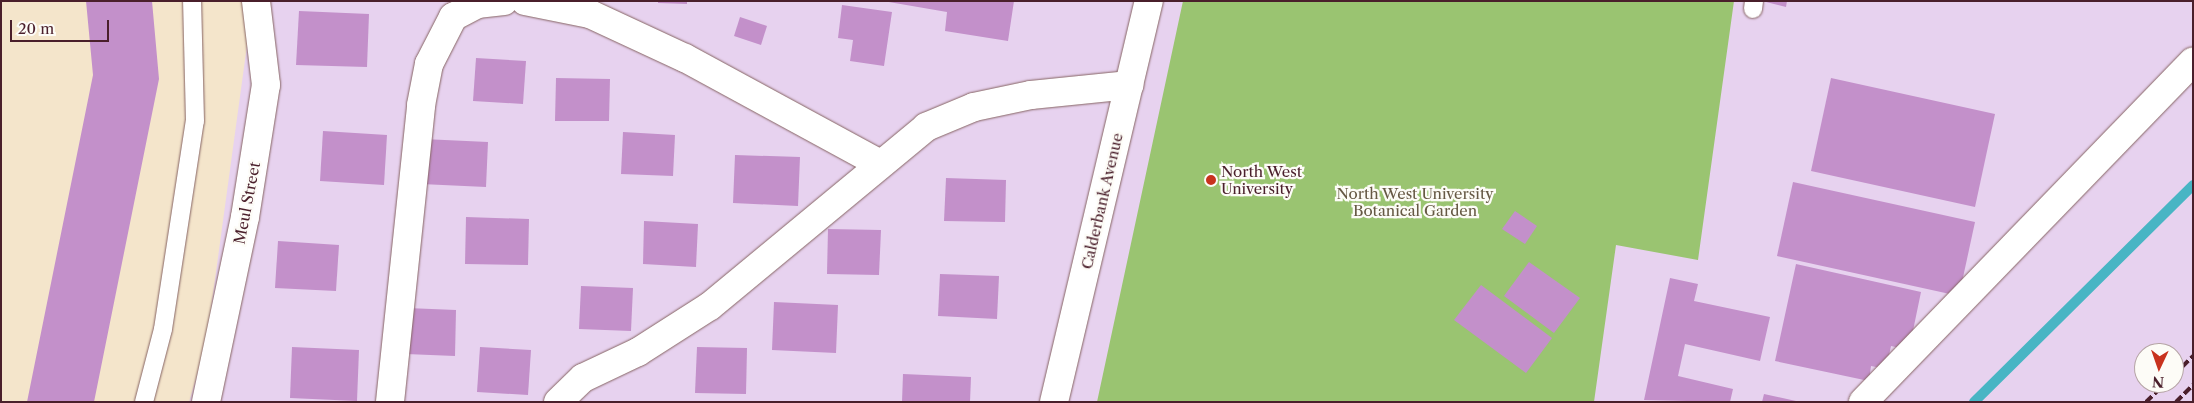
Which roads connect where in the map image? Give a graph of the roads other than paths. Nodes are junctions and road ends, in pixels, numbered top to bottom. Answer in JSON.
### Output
{"nodes":[{"id":1,"x":192,"y":1,"type":"edge"},
{"id":2,"x":256,"y":1,"type":"edge"},
{"id":3,"x":504,"y":1,"type":"edge"},
{"id":4,"x":525,"y":1,"type":"edge"},
{"id":5,"x":1149,"y":1,"type":"edge"},
{"id":6,"x":2193,"y":62,"type":"edge"},
{"id":7,"x":1129,"y":85,"type":"junction"},
{"id":8,"x":880,"y":164,"type":"junction"},
{"id":9,"x":144,"y":402,"type":"edge"},
{"id":10,"x":206,"y":402,"type":"edge"},
{"id":11,"x":390,"y":402,"type":"edge"},
{"id":12,"x":558,"y":402,"type":"edge"},
{"id":13,"x":1054,"y":402,"type":"edge"},
{"id":14,"x":1863,"y":402,"type":"edge"}],
"edges":[{"from":1,"to":9,"type":"lane"},
{"from":2,"to":10,"type":"street","name":"Meul Street"},
{"from":3,"to":11,"type":"street"},
{"from":4,"to":8,"type":"street"},
{"from":5,"to":7,"type":"street","name":"Calderbank Avenue"},
{"from":6,"to":14,"type":"street"},
{"from":7,"to":8,"type":"street"},
{"from":7,"to":13,"type":"street","name":"Calderbank Avenue"},
{"from":8,"to":12,"type":"street"}]}
